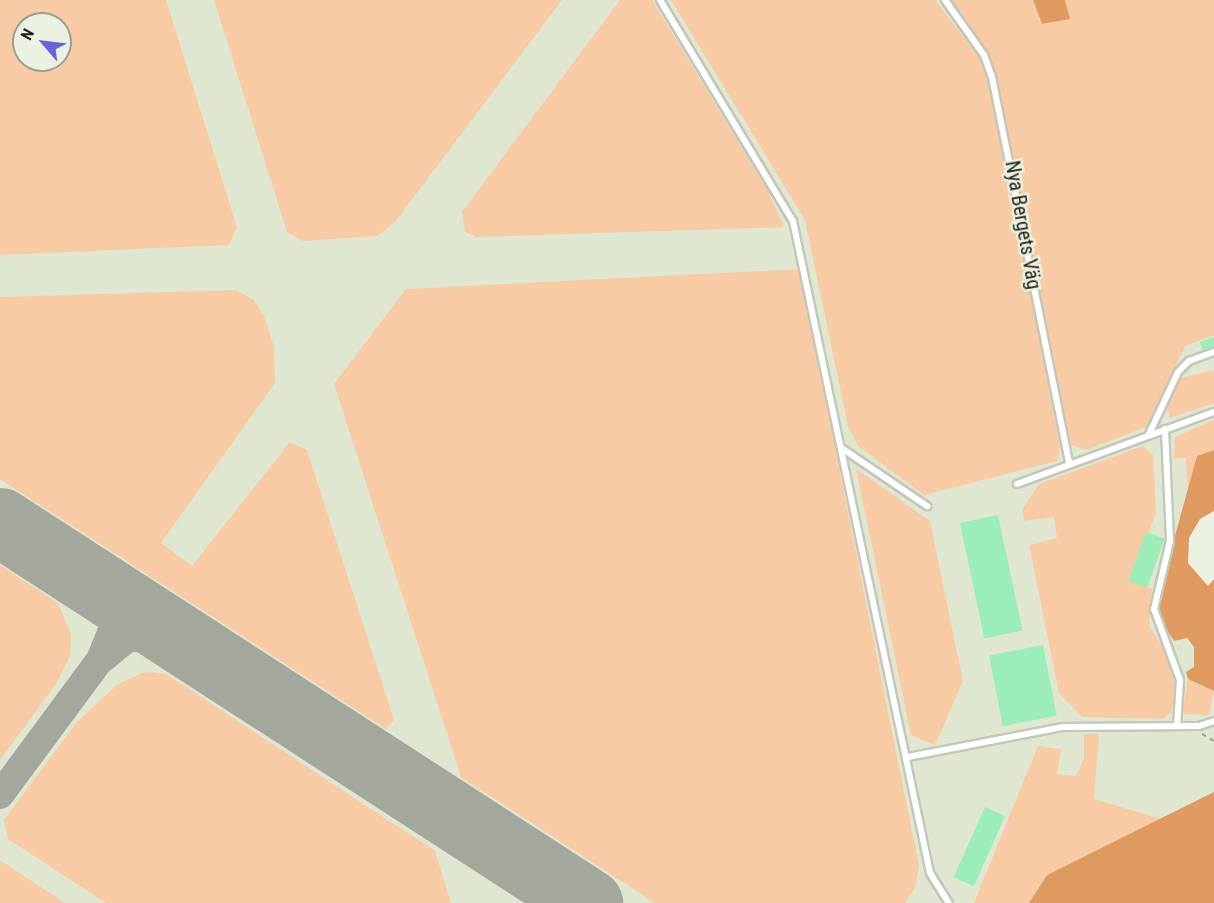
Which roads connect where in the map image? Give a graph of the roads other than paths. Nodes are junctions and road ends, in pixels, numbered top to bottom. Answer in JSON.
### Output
{"nodes":[{"id":1,"x":660,"y":0,"type":"edge"},
{"id":2,"x":945,"y":0,"type":"edge"},
{"id":3,"x":1214,"y":352,"type":"edge"},
{"id":4,"x":1214,"y":412,"type":"edge"},
{"id":5,"x":1165,"y":429,"type":"junction"},
{"id":6,"x":1149,"y":434,"type":"junction"},
{"id":7,"x":842,"y":448,"type":"junction"},
{"id":8,"x":1069,"y":464,"type":"junction"},
{"id":9,"x":1017,"y":484,"type":"dead end"},
{"id":10,"x":927,"y":506,"type":"dead end"},
{"id":11,"x":1214,"y":721,"type":"edge"},
{"id":12,"x":1177,"y":726,"type":"junction"},
{"id":13,"x":908,"y":757,"type":"junction"},
{"id":14,"x":949,"y":903,"type":"edge"}],
"edges":[{"from":1,"to":7,"type":"lane"},
{"from":2,"to":8,"type":"lane","name":"Nya Bergets Väg"},
{"from":3,"to":6,"type":"lane"},
{"from":4,"to":5,"type":"lane"},
{"from":5,"to":6,"type":"lane"},
{"from":5,"to":12,"type":"lane"},
{"from":6,"to":8,"type":"lane"},
{"from":7,"to":10,"type":"lane"},
{"from":7,"to":13,"type":"lane"},
{"from":8,"to":9,"type":"lane"},
{"from":11,"to":12,"type":"lane"},
{"from":12,"to":13,"type":"lane"},
{"from":13,"to":14,"type":"lane"}]}
